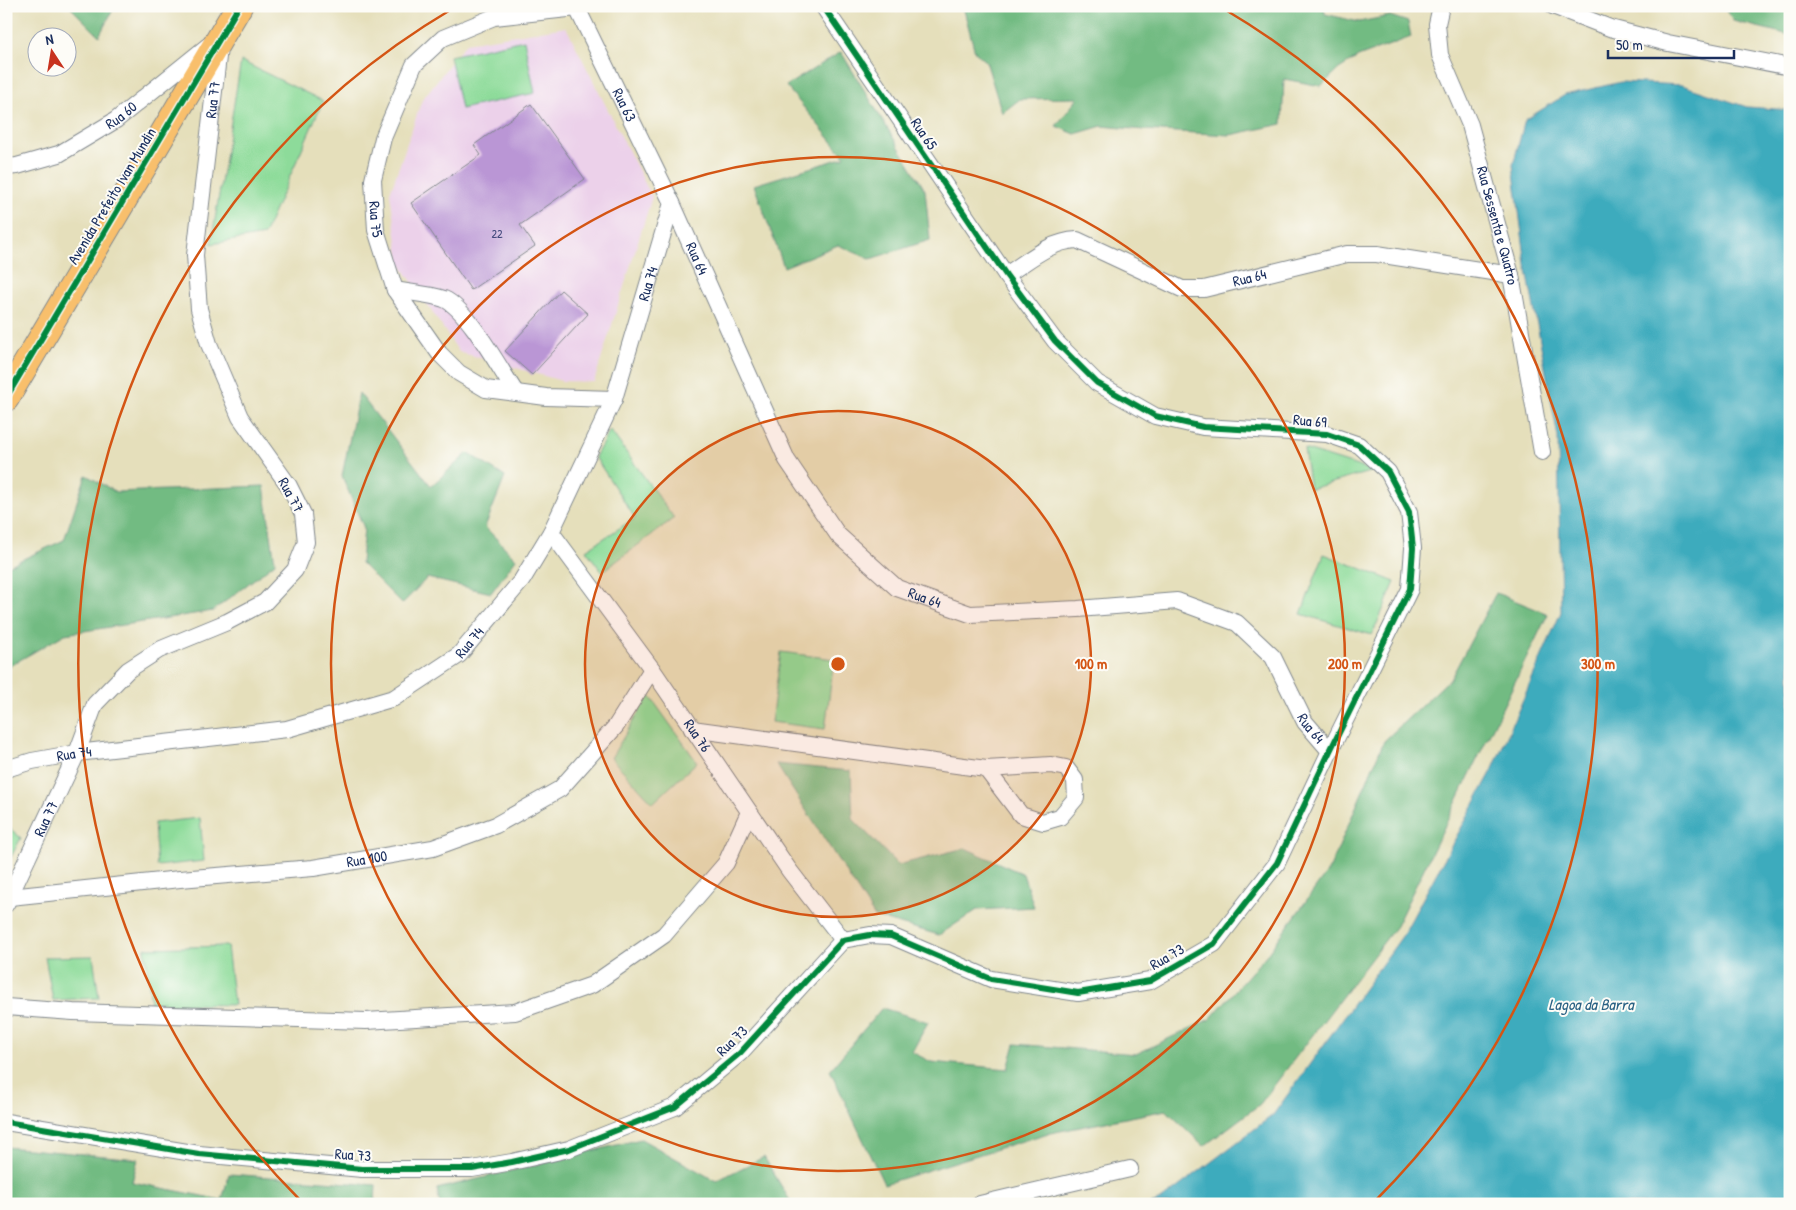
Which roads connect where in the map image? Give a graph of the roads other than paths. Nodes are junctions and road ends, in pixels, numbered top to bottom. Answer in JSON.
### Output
{"nodes":[{"id":1,"x":239,"y":6,"type":"edge"},
{"id":2,"x":824,"y":6,"type":"edge"},
{"id":3,"x":1441,"y":6,"type":"edge"},
{"id":4,"x":1554,"y":6,"type":"edge"},
{"id":5,"x":576,"y":7,"type":"edge"},
{"id":6,"x":221,"y":36,"type":"junction"},
{"id":7,"x":1790,"y":66,"type":"edge"},
{"id":8,"x":6,"y":167,"type":"edge"},
{"id":9,"x":672,"y":204,"type":"junction"},
{"id":10,"x":1006,"y":275,"type":"junction"},
{"id":11,"x":1511,"y":275,"type":"junction"},
{"id":12,"x":395,"y":290,"type":"junction"},
{"id":13,"x":516,"y":393,"type":"junction"},
{"id":14,"x":6,"y":398,"type":"edge"},
{"id":15,"x":614,"y":399,"type":"junction"},
{"id":16,"x":1542,"y":452,"type":"dead end"},
{"id":17,"x":551,"y":532,"type":"junction"},
{"id":18,"x":652,"y":669,"type":"junction"},
{"id":19,"x":692,"y":729,"type":"junction"},
{"id":20,"x":1330,"y":751,"type":"junction"},
{"id":21,"x":76,"y":753,"type":"junction"},
{"id":22,"x":6,"y":769,"type":"edge"},
{"id":23,"x":986,"y":769,"type":"junction"},
{"id":24,"x":749,"y":812,"type":"junction"},
{"id":25,"x":8,"y":901,"type":"edge"},
{"id":26,"x":843,"y":940,"type":"junction"},
{"id":27,"x":6,"y":1007,"type":"edge"},
{"id":28,"x":6,"y":1122,"type":"edge"},
{"id":29,"x":1130,"y":1168,"type":"dead end"},
{"id":30,"x":980,"y":1204,"type":"edge"}],
"edges":[{"from":1,"to":6,"type":"main road","name":"Avenida Prefeito Ivan Mundin"},
{"from":2,"to":10,"type":"street","name":"Rua 65"},
{"from":3,"to":11,"type":"street","name":"Rua Sessenta e Quatro"},
{"from":4,"to":7,"type":"street"},
{"from":5,"to":9,"type":"street","name":"Rua 63"},
{"from":5,"to":12,"type":"street","name":"Rua 75"},
{"from":6,"to":8,"type":"street","name":"Rua 60"},
{"from":6,"to":14,"type":"main road","name":"Avenida Prefeito Ivan Mundin"},
{"from":6,"to":21,"type":"street","name":"Rua 77"},
{"from":9,"to":15,"type":"street","name":"Rua 74"},
{"from":9,"to":20,"type":"street","name":"Rua 64"},
{"from":10,"to":11,"type":"street","name":"Rua 64"},
{"from":10,"to":20,"type":"street","name":"Rua 69"},
{"from":11,"to":16,"type":"street","name":"Rua Sessenta e Quatro"},
{"from":12,"to":13,"type":"street","name":"Rua 75"},
{"from":12,"to":13,"type":"street"},
{"from":13,"to":15,"type":"street","name":"Rua 75"},
{"from":15,"to":17,"type":"street","name":"Rua 74"},
{"from":17,"to":18,"type":"street","name":"Rua 76"},
{"from":17,"to":21,"type":"street","name":"Rua 74"},
{"from":18,"to":19,"type":"street","name":"Rua 76"},
{"from":18,"to":25,"type":"street","name":"Rua 100"},
{"from":19,"to":23,"type":"street"},
{"from":19,"to":24,"type":"street","name":"Rua 76"},
{"from":20,"to":26,"type":"street","name":"Rua 73"},
{"from":21,"to":22,"type":"street","name":"Rua 74"},
{"from":21,"to":25,"type":"street","name":"Rua 77"},
{"from":23,"to":23,"type":"street"},
{"from":24,"to":26,"type":"street","name":"Rua 76"},
{"from":24,"to":27,"type":"street"},
{"from":26,"to":28,"type":"street","name":"Rua 73"},
{"from":29,"to":30,"type":"street"}]}
